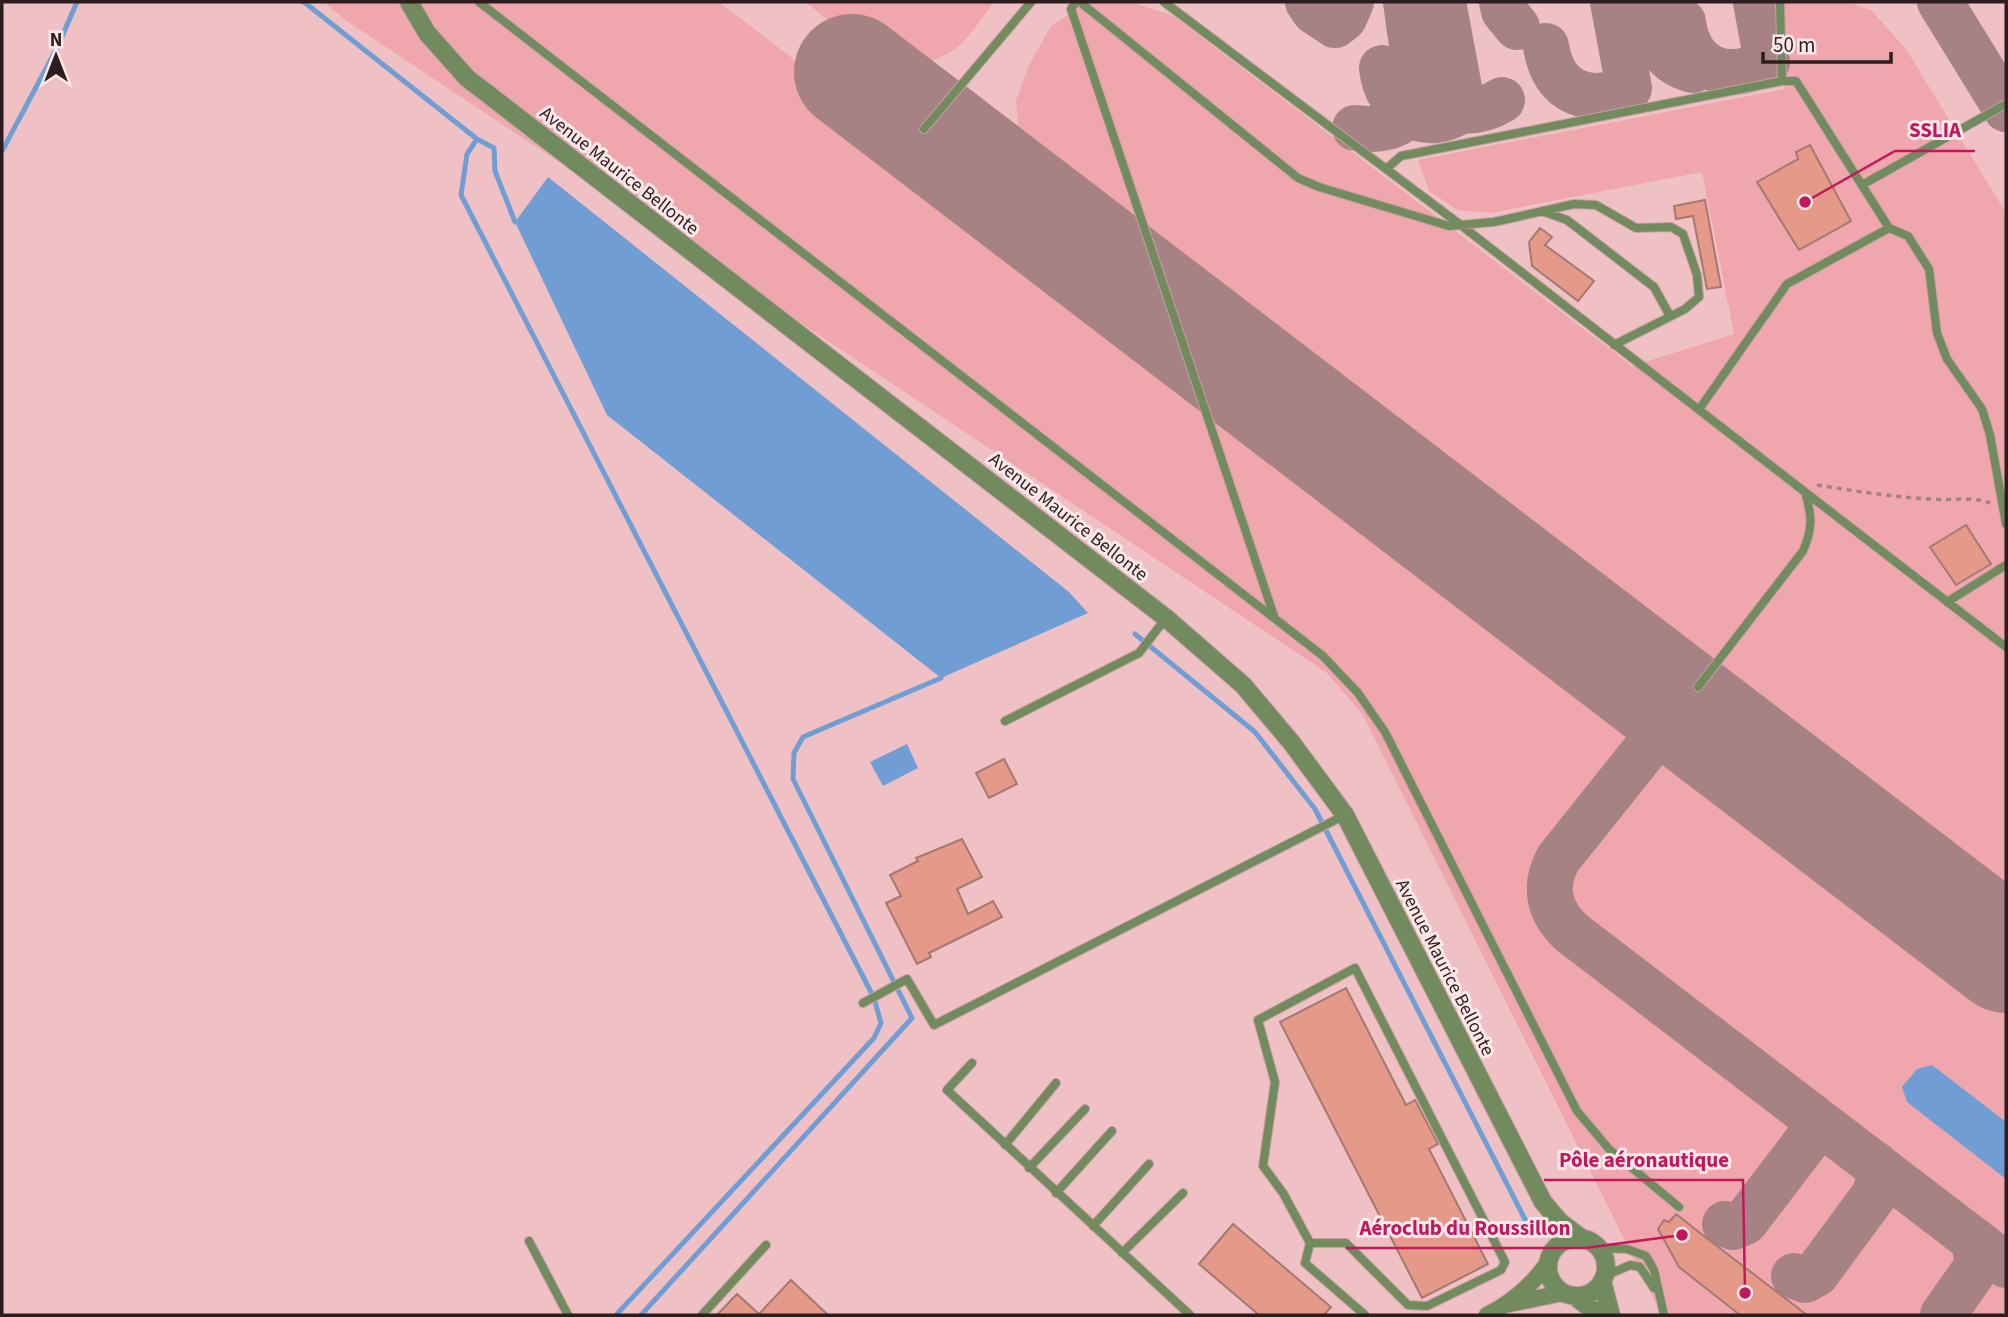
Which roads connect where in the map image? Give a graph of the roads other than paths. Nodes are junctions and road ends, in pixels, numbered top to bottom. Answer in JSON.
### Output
{"nodes":[{"id":1,"x":408,"y":2,"type":"edge"},
{"id":2,"x":479,"y":2,"type":"edge"},
{"id":3,"x":1031,"y":2,"type":"edge"},
{"id":4,"x":1078,"y":2,"type":"edge"},
{"id":5,"x":1164,"y":2,"type":"edge"},
{"id":6,"x":1780,"y":2,"type":"edge"},
{"id":7,"x":1782,"y":81,"type":"junction"},
{"id":8,"x":2004,"y":105,"type":"dead end"},
{"id":9,"x":924,"y":129,"type":"dead end"},
{"id":10,"x":1386,"y":169,"type":"junction"},
{"id":11,"x":1862,"y":185,"type":"junction"},
{"id":12,"x":1542,"y":211,"type":"junction"},
{"id":13,"x":1462,"y":226,"type":"junction"},
{"id":14,"x":1889,"y":228,"type":"junction"},
{"id":15,"x":1670,"y":316,"type":"junction"},
{"id":16,"x":1614,"y":345,"type":"junction"},
{"id":17,"x":1700,"y":408,"type":"junction"},
{"id":18,"x":1805,"y":492,"type":"junction"},
{"id":19,"x":2005,"y":522,"type":"edge"},
{"id":20,"x":2006,"y":565,"type":"edge"},
{"id":21,"x":1947,"y":602,"type":"junction"},
{"id":22,"x":1166,"y":618,"type":"junction"},
{"id":23,"x":1275,"y":619,"type":"junction"},
{"id":24,"x":2006,"y":647,"type":"edge"},
{"id":25,"x":1698,"y":687,"type":"dead end"},
{"id":26,"x":1005,"y":720,"type":"dead end"},
{"id":27,"x":1340,"y":818,"type":"junction"},
{"id":28,"x":863,"y":1003,"type":"dead end"},
{"id":29,"x":972,"y":1063,"type":"dead end"},
{"id":30,"x":1056,"y":1083,"type":"dead end"},
{"id":31,"x":1085,"y":1109,"type":"dead end"},
{"id":32,"x":1112,"y":1132,"type":"dead end"},
{"id":33,"x":1004,"y":1145,"type":"junction"},
{"id":34,"x":1150,"y":1164,"type":"dead end"},
{"id":35,"x":1029,"y":1168,"type":"junction"},
{"id":36,"x":1056,"y":1193,"type":"junction"},
{"id":37,"x":1183,"y":1193,"type":"dead end"},
{"id":38,"x":1543,"y":1202,"type":"junction"},
{"id":39,"x":1679,"y":1207,"type":"dead end"},
{"id":40,"x":1093,"y":1226,"type":"junction"},
{"id":41,"x":1581,"y":1237,"type":"junction"},
{"id":42,"x":529,"y":1241,"type":"dead end"},
{"id":43,"x":1310,"y":1243,"type":"junction"},
{"id":44,"x":766,"y":1245,"type":"dead end"},
{"id":45,"x":1600,"y":1248,"type":"junction"},
{"id":46,"x":1122,"y":1253,"type":"junction"},
{"id":47,"x":1549,"y":1258,"type":"junction"},
{"id":48,"x":1604,"y":1278,"type":"junction"},
{"id":49,"x":1569,"y":1294,"type":"junction"},
{"id":50,"x":1657,"y":1294,"type":"junction"},
{"id":51,"x":1507,"y":1305,"type":"junction"},
{"id":52,"x":568,"y":1315,"type":"edge"},
{"id":53,"x":702,"y":1315,"type":"edge"},
{"id":54,"x":1190,"y":1315,"type":"edge"},
{"id":55,"x":1365,"y":1315,"type":"edge"},
{"id":56,"x":1487,"y":1315,"type":"edge"},
{"id":57,"x":1600,"y":1315,"type":"edge"},
{"id":58,"x":1611,"y":1315,"type":"edge"},
{"id":59,"x":1664,"y":1315,"type":"edge"}],
"edges":[{"from":1,"to":22,"type":"street","name":"Avenue Maurice Bellonte"},
{"from":2,"to":23,"type":"lane"},
{"from":3,"to":9,"type":"lane"},
{"from":4,"to":13,"type":"lane"},
{"from":4,"to":23,"type":"lane"},
{"from":5,"to":10,"type":"lane"},
{"from":6,"to":7,"type":"lane"},
{"from":7,"to":10,"type":"lane"},
{"from":7,"to":11,"type":"lane"},
{"from":8,"to":11,"type":"lane"},
{"from":10,"to":13,"type":"lane"},
{"from":11,"to":14,"type":"lane"},
{"from":12,"to":13,"type":"lane"},
{"from":12,"to":15,"type":"lane"},
{"from":12,"to":15,"type":"lane"},
{"from":13,"to":16,"type":"lane"},
{"from":14,"to":17,"type":"lane"},
{"from":14,"to":19,"type":"lane"},
{"from":15,"to":16,"type":"lane"},
{"from":16,"to":17,"type":"lane"},
{"from":17,"to":18,"type":"lane"},
{"from":18,"to":21,"type":"lane"},
{"from":18,"to":25,"type":"lane"},
{"from":20,"to":21,"type":"lane"},
{"from":21,"to":24,"type":"lane"},
{"from":22,"to":26,"type":"lane"},
{"from":22,"to":27,"type":"street","name":"Avenue Maurice Bellonte"},
{"from":23,"to":39,"type":"lane"},
{"from":27,"to":28,"type":"lane"},
{"from":27,"to":38,"type":"street","name":"Avenue Maurice Bellonte"},
{"from":29,"to":33,"type":"lane"},
{"from":30,"to":33,"type":"lane"},
{"from":31,"to":35,"type":"lane"},
{"from":32,"to":36,"type":"lane"},
{"from":33,"to":35,"type":"lane"},
{"from":34,"to":40,"type":"lane"},
{"from":35,"to":36,"type":"lane"},
{"from":36,"to":40,"type":"lane"},
{"from":37,"to":46,"type":"lane"},
{"from":38,"to":41,"type":"street","name":"Avenue Maurice Bellonte"},
{"from":38,"to":47,"type":"street","name":"Avenue Maurice Bellonte"},
{"from":40,"to":46,"type":"lane"},
{"from":41,"to":45,"type":"street"},
{"from":41,"to":47,"type":"street"},
{"from":42,"to":52,"type":"lane"},
{"from":43,"to":43,"type":"lane"},
{"from":43,"to":55,"type":"lane"},
{"from":44,"to":53,"type":"lane"},
{"from":45,"to":48,"type":"street"},
{"from":45,"to":50,"type":"lane"},
{"from":46,"to":54,"type":"lane"},
{"from":47,"to":49,"type":"street"},
{"from":47,"to":51,"type":"street"},
{"from":48,"to":49,"type":"street"},
{"from":48,"to":50,"type":"lane"},
{"from":48,"to":58,"type":"street"},
{"from":49,"to":51,"type":"street"},
{"from":49,"to":57,"type":"street"},
{"from":50,"to":59,"type":"lane"},
{"from":51,"to":56,"type":"street"}]}
